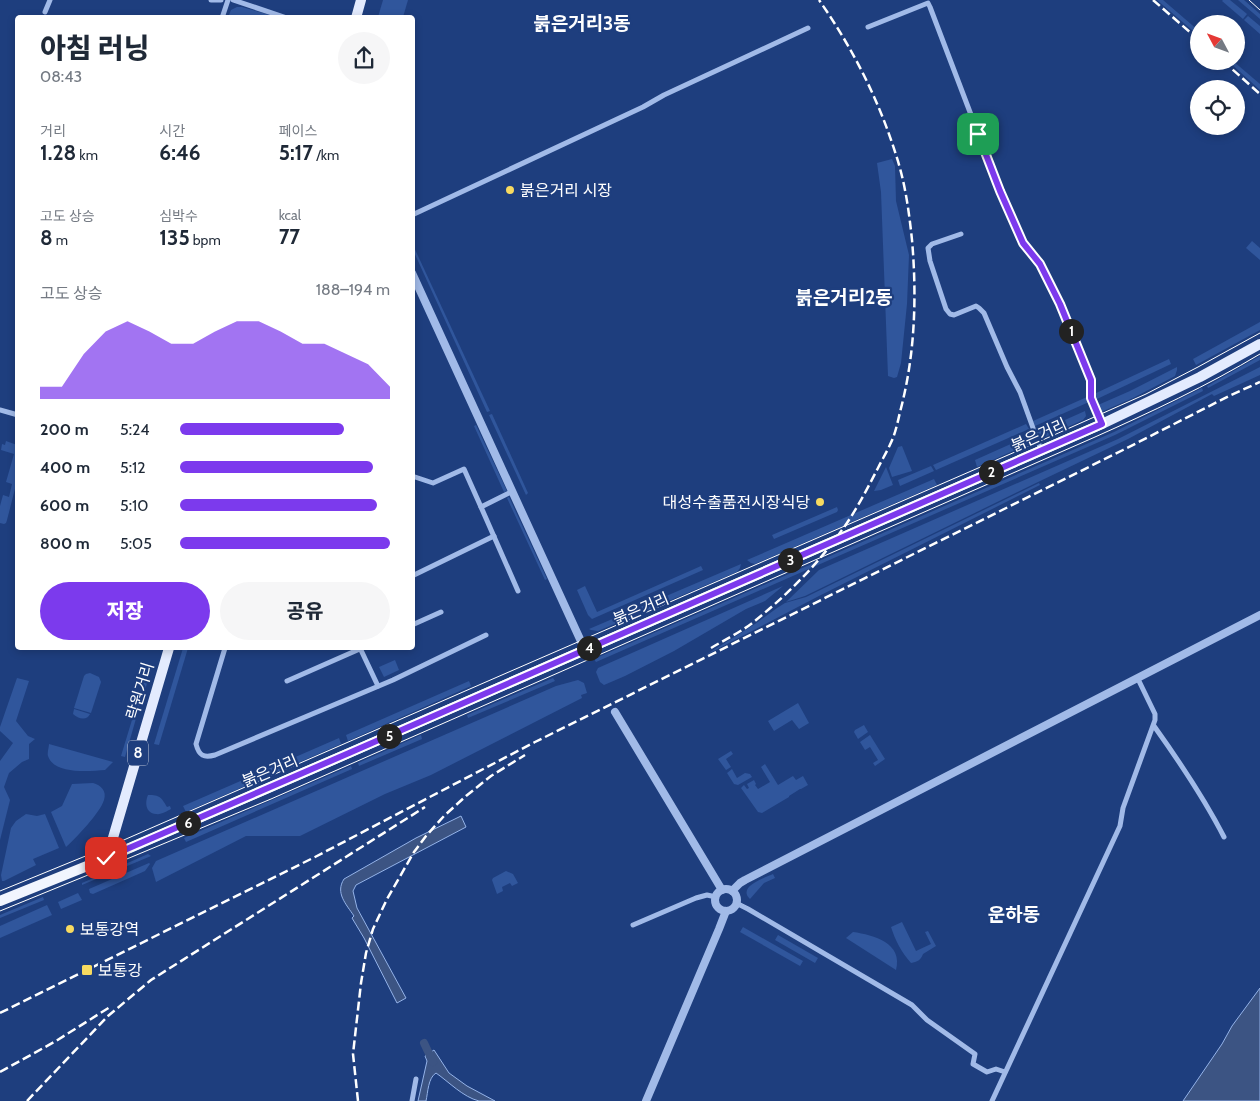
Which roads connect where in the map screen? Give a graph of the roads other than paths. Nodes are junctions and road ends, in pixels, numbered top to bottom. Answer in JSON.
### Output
{"nodes":[{"id":1,"x":50,"y":0,"type":"edge"},
{"id":2,"x":211,"y":0,"type":"edge"},
{"id":3,"x":221,"y":0,"type":"edge"},
{"id":4,"x":228,"y":0,"type":"edge"},
{"id":5,"x":233,"y":0,"type":"edge"},
{"id":6,"x":361,"y":0,"type":"edge"},
{"id":7,"x":45,"y":12,"type":"dead end"},
{"id":8,"x":223,"y":15,"type":"edge"},
{"id":9,"x":278,"y":15,"type":"edge"},
{"id":10,"x":357,"y":15,"type":"edge"},
{"id":11,"x":868,"y":27,"type":"dead end"},
{"id":12,"x":808,"y":28,"type":"dead end"},
{"id":13,"x":415,"y":215,"type":"edge"},
{"id":14,"x":961,"y":234,"type":"dead end"},
{"id":15,"x":415,"y":279,"type":"edge"},
{"id":16,"x":1260,"y":344,"type":"edge"},
{"id":17,"x":0,"y":410,"type":"edge"},
{"id":18,"x":15,"y":414,"type":"edge"},
{"id":19,"x":1102,"y":424,"type":"junction"},
{"id":20,"x":1041,"y":450,"type":"junction"},
{"id":21,"x":415,"y":477,"type":"edge"},
{"id":22,"x":513,"y":491,"type":"junction"},
{"id":23,"x":481,"y":507,"type":"junction"},
{"id":24,"x":494,"y":536,"type":"junction"},
{"id":25,"x":415,"y":575,"type":"edge"},
{"id":26,"x":518,"y":591,"type":"dead end"},
{"id":27,"x":441,"y":612,"type":"dead end"},
{"id":28,"x":1260,"y":615,"type":"edge"},
{"id":29,"x":415,"y":624,"type":"edge"},
{"id":30,"x":486,"y":635,"type":"dead end"},
{"id":31,"x":168,"y":650,"type":"edge"},
{"id":32,"x":224,"y":650,"type":"edge"},
{"id":33,"x":357,"y":650,"type":"edge"},
{"id":34,"x":362,"y":650,"type":"edge"},
{"id":35,"x":584,"y":650,"type":"junction"},
{"id":36,"x":1138,"y":679,"type":"junction"},
{"id":37,"x":287,"y":681,"type":"dead end"},
{"id":38,"x":378,"y":686,"type":"junction"},
{"id":39,"x":615,"y":712,"type":"dead end"},
{"id":40,"x":1154,"y":726,"type":"junction"},
{"id":41,"x":1224,"y":837,"type":"dead end"},
{"id":42,"x":106,"y":858,"type":"junction"},
{"id":43,"x":722,"y":890,"type":"junction"},
{"id":44,"x":732,"y":891,"type":"junction"},
{"id":45,"x":716,"y":897,"type":"junction"},
{"id":46,"x":0,"y":901,"type":"edge"},
{"id":47,"x":736,"y":903,"type":"junction"},
{"id":48,"x":726,"y":911,"type":"junction"},
{"id":49,"x":633,"y":926,"type":"dead end"},
{"id":50,"x":1005,"y":1072,"type":"junction"},
{"id":51,"x":416,"y":1079,"type":"dead end"},
{"id":52,"x":412,"y":1101,"type":"edge"},
{"id":53,"x":646,"y":1101,"type":"edge"},
{"id":54,"x":992,"y":1101,"type":"edge"}],
"edges":[{"from":1,"to":7,"type":"street"},
{"from":2,"to":3,"type":"street"},
{"from":4,"to":8,"type":"street"},
{"from":5,"to":9,"type":"street"},
{"from":6,"to":10,"type":"main road"},
{"from":11,"to":19,"type":"street"},
{"from":12,"to":13,"type":"street"},
{"from":14,"to":20,"type":"street"},
{"from":15,"to":22,"type":"street"},
{"from":16,"to":19,"type":"main road","name":"붉은거리"},
{"from":17,"to":18,"type":"street"},
{"from":19,"to":20,"type":"main road","name":"붉은거리"},
{"from":20,"to":35,"type":"main road","name":"붉은거리"},
{"from":21,"to":23,"type":"street"},
{"from":22,"to":23,"type":"street"},
{"from":22,"to":35,"type":"street"},
{"from":23,"to":24,"type":"street"},
{"from":24,"to":25,"type":"street"},
{"from":24,"to":26,"type":"street"},
{"from":27,"to":29,"type":"street"},
{"from":28,"to":36,"type":"street"},
{"from":30,"to":38,"type":"street"},
{"from":31,"to":42,"type":"main road","name":"락원거리","number":"8"},
{"from":32,"to":38,"type":"street"},
{"from":33,"to":37,"type":"street"},
{"from":34,"to":38,"type":"street"},
{"from":35,"to":42,"type":"main road","name":"붉은거리"},
{"from":36,"to":40,"type":"street"},
{"from":36,"to":44,"type":"street"},
{"from":39,"to":43,"type":"street"},
{"from":40,"to":41,"type":"street"},
{"from":40,"to":50,"type":"street"},
{"from":42,"to":46,"type":"highway","name":"붉은거리"},
{"from":43,"to":44,"type":"street"},
{"from":43,"to":45,"type":"street"},
{"from":44,"to":47,"type":"street"},
{"from":45,"to":48,"type":"street"},
{"from":45,"to":49,"type":"street"},
{"from":47,"to":48,"type":"street"},
{"from":47,"to":50,"type":"street"},
{"from":48,"to":53,"type":"street"},
{"from":50,"to":54,"type":"street"},
{"from":51,"to":52,"type":"street"}]}
